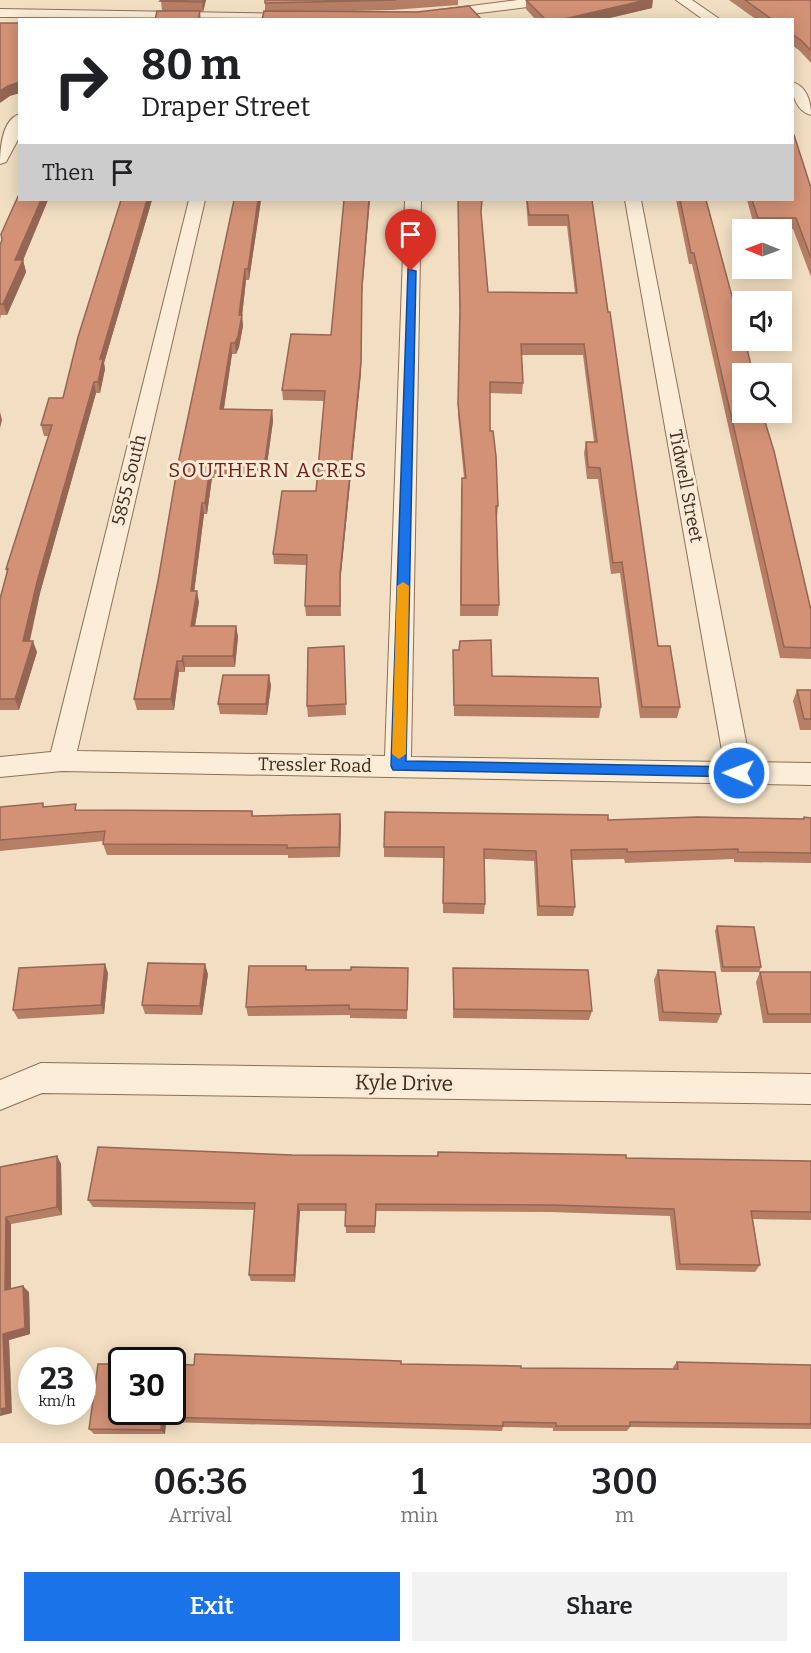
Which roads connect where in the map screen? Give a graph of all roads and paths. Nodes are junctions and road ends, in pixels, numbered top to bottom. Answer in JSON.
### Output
{"nodes":[{"id":1,"x":143,"y":0,"type":"edge"},
{"id":2,"x":243,"y":0,"type":"edge"},
{"id":3,"x":551,"y":0,"type":"edge"},
{"id":4,"x":683,"y":0,"type":"edge"},
{"id":5,"x":0,"y":13,"type":"edge"},
{"id":6,"x":499,"y":14,"type":"edge"},
{"id":7,"x":423,"y":15,"type":"edge"},
{"id":8,"x":138,"y":16,"type":"junction"},
{"id":9,"x":238,"y":18,"type":"edge"},
{"id":10,"x":306,"y":18,"type":"edge"},
{"id":11,"x":711,"y":18,"type":"edge"},
{"id":12,"x":794,"y":89,"type":"edge"},
{"id":13,"x":811,"y":110,"type":"edge"},
{"id":14,"x":18,"y":123,"type":"edge"},
{"id":15,"x":0,"y":159,"type":"edge"},
{"id":16,"x":196,"y":201,"type":"edge"},
{"id":17,"x":413,"y":201,"type":"edge"},
{"id":18,"x":633,"y":201,"type":"edge"},
{"id":19,"x":62,"y":761,"type":"junction"},
{"id":20,"x":398,"y":766,"type":"junction"},
{"id":21,"x":0,"y":767,"type":"edge"},
{"id":22,"x":739,"y":773,"type":"junction"},
{"id":23,"x":811,"y":774,"type":"edge"},
{"id":24,"x":811,"y":1089,"type":"edge"},
{"id":25,"x":0,"y":1095,"type":"edge"}],
"edges":[{"from":1,"to":8,"type":"street"},
{"from":2,"to":9,"type":"street"},
{"from":3,"to":6,"type":"street"},
{"from":4,"to":11,"type":"street"},
{"from":5,"to":8,"type":"street"},
{"from":6,"to":7,"type":"street"},
{"from":8,"to":9,"type":"street"},
{"from":9,"to":10,"type":"street"},
{"from":12,"to":13,"type":"street"},
{"from":14,"to":15,"type":"street"},
{"from":16,"to":19,"type":"street","name":"5855 South"},
{"from":17,"to":20,"type":"street"},
{"from":18,"to":22,"type":"street","name":"Tidwell Street"},
{"from":19,"to":20,"type":"street","name":"Tressler Road"},
{"from":19,"to":21,"type":"street","name":"Tressler Road"},
{"from":20,"to":22,"type":"street","name":"Tressler Road"},
{"from":22,"to":23,"type":"street","name":"Tressler Road"},
{"from":24,"to":25,"type":"street","name":"Kyle Drive"}]}
